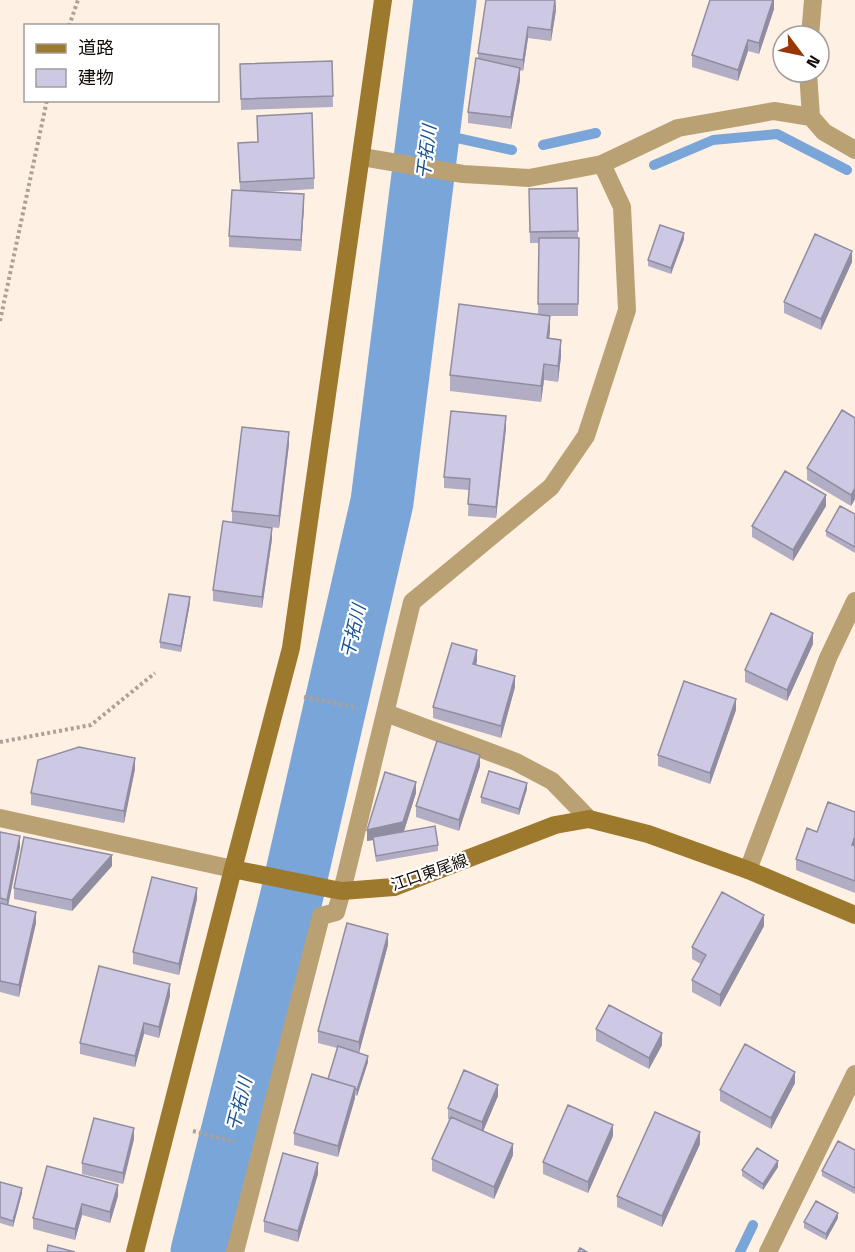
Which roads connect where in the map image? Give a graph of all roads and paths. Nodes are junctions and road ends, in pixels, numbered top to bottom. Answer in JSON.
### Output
{"nodes":[{"id":1,"x":78,"y":0,"type":"edge"},
{"id":2,"x":383,"y":0,"type":"edge"},
{"id":3,"x":813,"y":0,"type":"edge"},
{"id":4,"x":70,"y":24,"type":"edge"},
{"id":5,"x":811,"y":24,"type":"edge"},
{"id":6,"x":809,"y":84,"type":"edge"},
{"id":7,"x":47,"y":102,"type":"edge"},
{"id":8,"x":811,"y":117,"type":"junction"},
{"id":9,"x":855,"y":150,"type":"edge"},
{"id":10,"x":362,"y":157,"type":"junction"},
{"id":11,"x":602,"y":164,"type":"junction"},
{"id":12,"x":0,"y":321,"type":"edge"},
{"id":13,"x":855,"y":601,"type":"edge"},
{"id":14,"x":155,"y":673,"type":"dead end"},
{"id":15,"x":300,"y":696,"type":"dead end"},
{"id":16,"x":386,"y":713,"type":"junction"},
{"id":17,"x":0,"y":742,"type":"edge"},
{"id":18,"x":0,"y":818,"type":"edge"},
{"id":19,"x":589,"y":819,"type":"junction"},
{"id":20,"x":233,"y":869,"type":"junction"},
{"id":21,"x":748,"y":870,"type":"junction"},
{"id":22,"x":337,"y":890,"type":"junction"},
{"id":23,"x":855,"y":915,"type":"edge"},
{"id":24,"x":855,"y":1074,"type":"edge"},
{"id":25,"x":191,"y":1131,"type":"dead end"},
{"id":26,"x":262,"y":1149,"type":"junction"},
{"id":27,"x":135,"y":1252,"type":"edge"},
{"id":28,"x":235,"y":1252,"type":"edge"},
{"id":29,"x":768,"y":1252,"type":"edge"}],
"edges":[{"from":1,"to":4,"type":"path"},
{"from":2,"to":10,"type":"main road"},
{"from":3,"to":5,"type":"street"},
{"from":6,"to":8,"type":"street"},
{"from":7,"to":12,"type":"path"},
{"from":8,"to":9,"type":"street"},
{"from":8,"to":11,"type":"street"},
{"from":10,"to":11,"type":"street"},
{"from":10,"to":20,"type":"main road"},
{"from":11,"to":16,"type":"street"},
{"from":13,"to":21,"type":"street"},
{"from":14,"to":17,"type":"path"},
{"from":15,"to":16,"type":"path"},
{"from":16,"to":19,"type":"street"},
{"from":16,"to":22,"type":"street"},
{"from":18,"to":20,"type":"street"},
{"from":19,"to":21,"type":"main road","name":"江口東尾線"},
{"from":19,"to":22,"type":"main road","name":"江口東尾線"},
{"from":20,"to":22,"type":"main road","name":"江口東尾線"},
{"from":20,"to":27,"type":"main road"},
{"from":21,"to":23,"type":"main road","name":"江口東尾線"},
{"from":22,"to":26,"type":"street"},
{"from":24,"to":29,"type":"street"},
{"from":25,"to":26,"type":"path"},
{"from":26,"to":28,"type":"street"}]}
